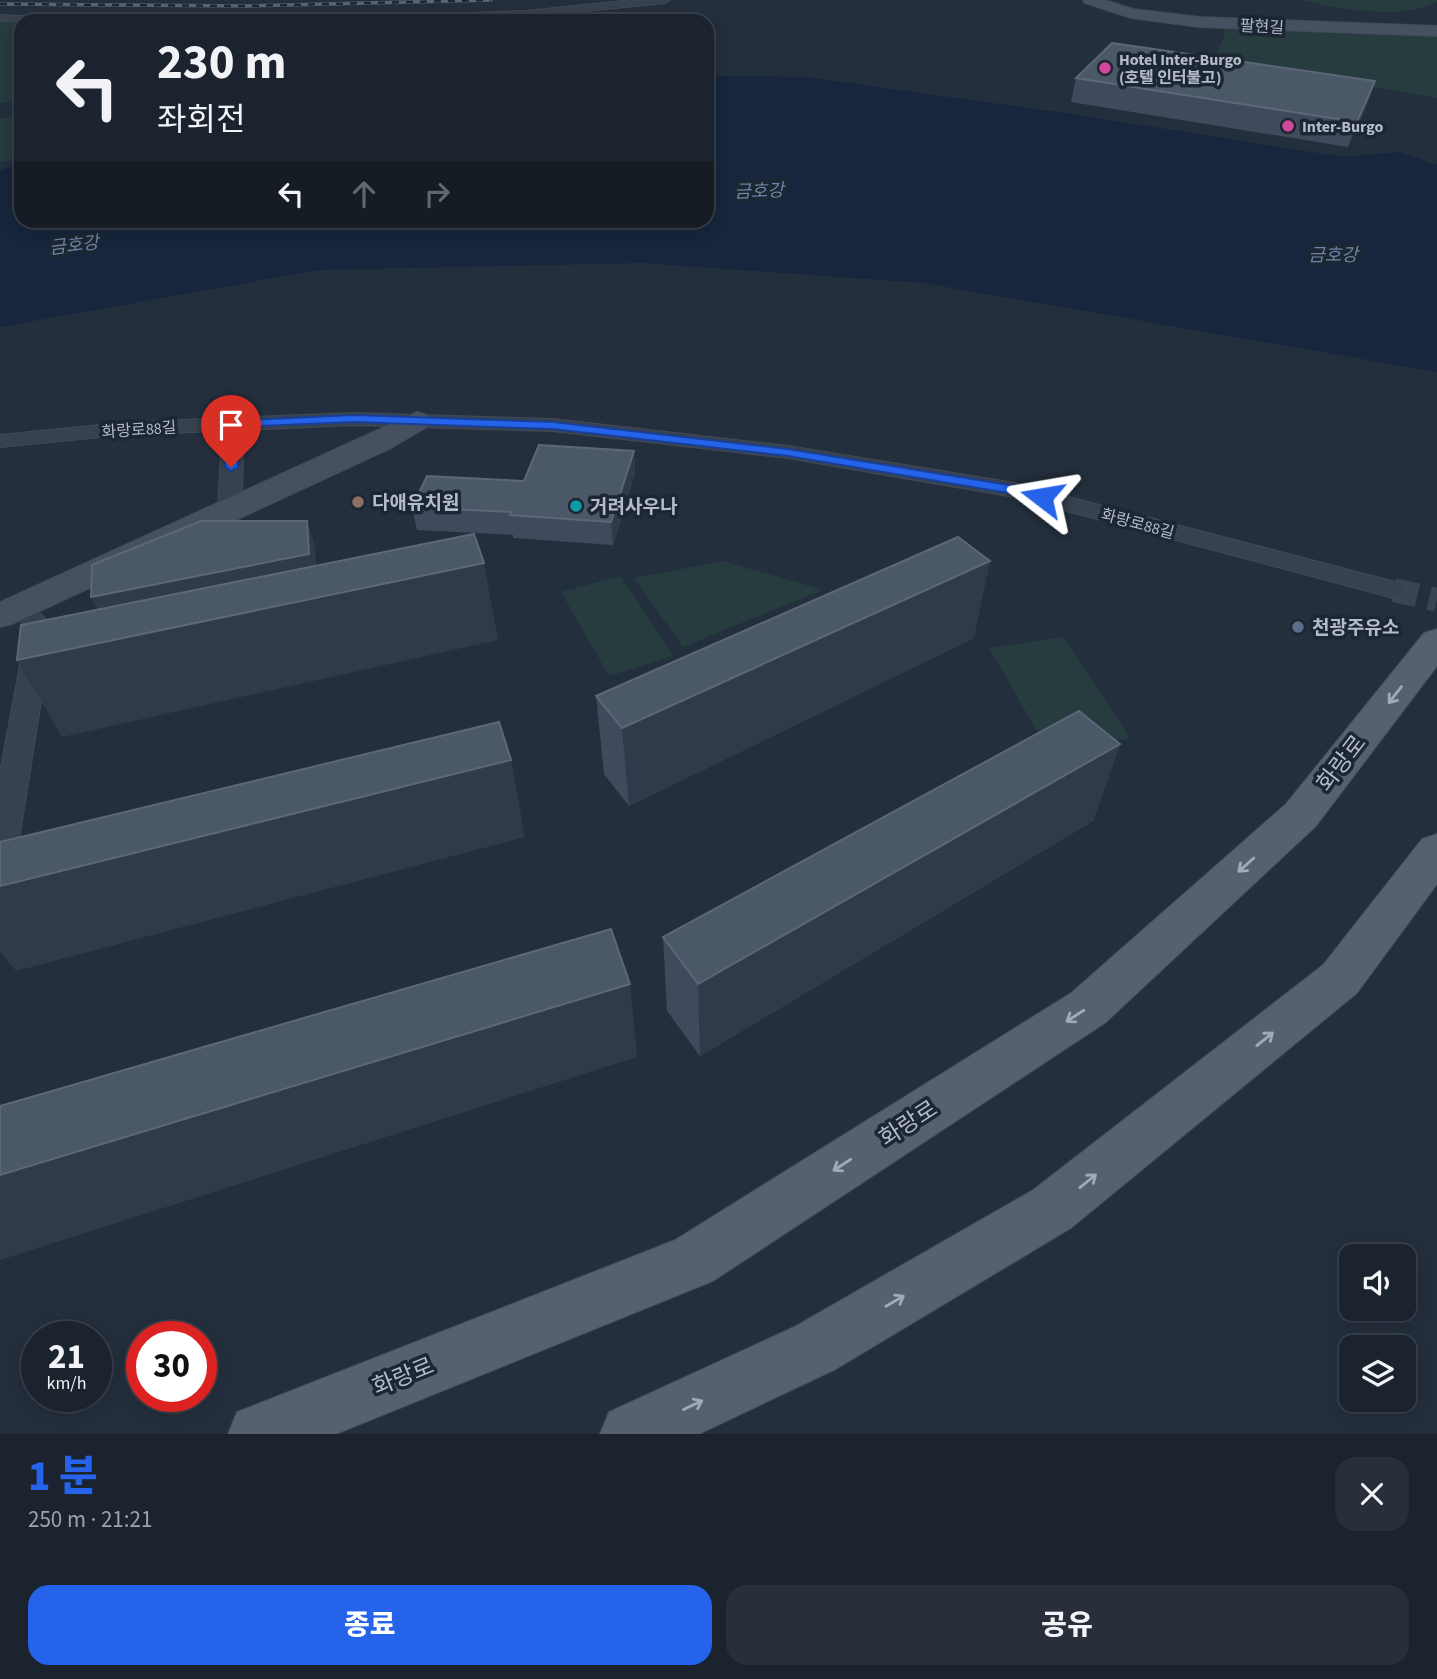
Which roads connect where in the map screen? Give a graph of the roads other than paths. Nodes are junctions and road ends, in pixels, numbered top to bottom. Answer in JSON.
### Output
{"nodes":[{"id":1,"x":665,"y":0,"type":"edge"},
{"id":2,"x":1090,"y":0,"type":"edge"},
{"id":3,"x":526,"y":14,"type":"edge"},
{"id":4,"x":1437,"y":31,"type":"edge"},
{"id":5,"x":417,"y":421,"type":"junction"},
{"id":6,"x":233,"y":424,"type":"junction"},
{"id":7,"x":0,"y":441,"type":"edge"},
{"id":8,"x":222,"y":514,"type":"junction"},
{"id":9,"x":1394,"y":590,"type":"tunnel mouth"},
{"id":10,"x":10,"y":612,"type":"edge"},
{"id":11,"x":1437,"y":641,"type":"edge"},
{"id":12,"x":1437,"y":851,"type":"edge"},
{"id":13,"x":0,"y":858,"type":"edge"},
{"id":14,"x":259,"y":1434,"type":"edge"},
{"id":15,"x":631,"y":1434,"type":"edge"}],
"edges":[{"from":1,"to":3,"type":"street"},
{"from":2,"to":4,"type":"street","name":"팔현길"},
{"from":5,"to":6,"type":"street","name":"화랑로88길"},
{"from":5,"to":8,"type":"street"},
{"from":5,"to":9,"type":"street","name":"화랑로88길"},
{"from":6,"to":7,"type":"street","name":"화랑로88길"},
{"from":6,"to":8,"type":"street"},
{"from":8,"to":10,"type":"street"},
{"from":10,"to":13,"type":"street"},
{"from":11,"to":14,"type":"main road","name":"화랑로","one_way":true},
{"from":15,"to":12,"type":"main road","one_way":true}]}
